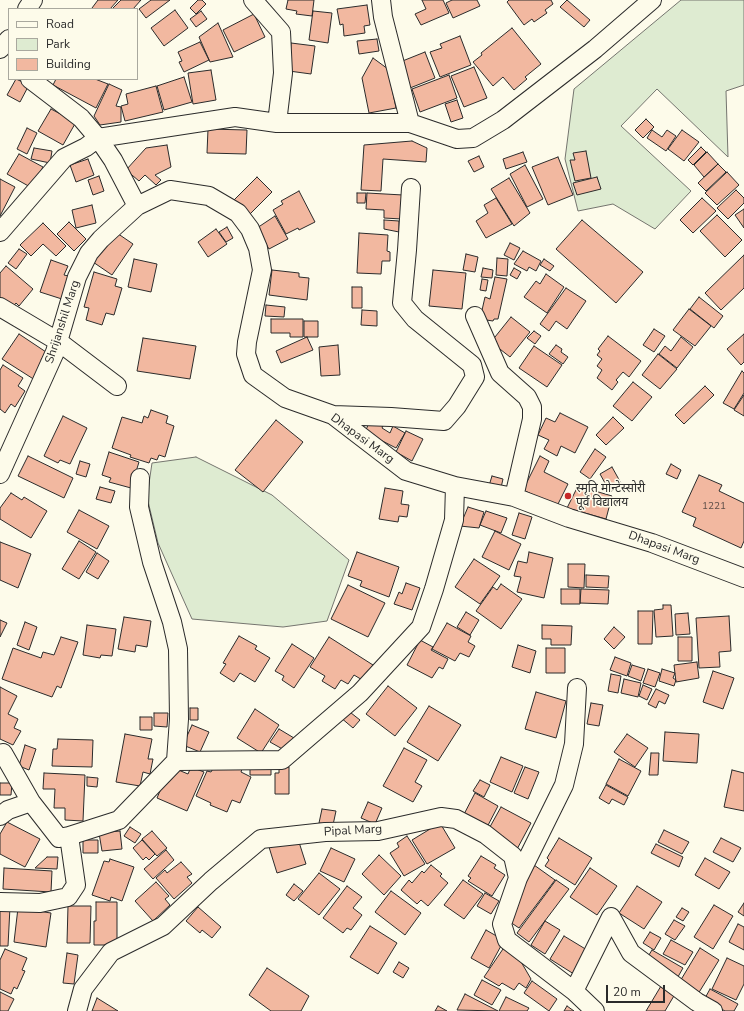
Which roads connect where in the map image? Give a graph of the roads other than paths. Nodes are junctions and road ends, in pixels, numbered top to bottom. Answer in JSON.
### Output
{"nodes":[{"id":1,"x":253,"y":0,"type":"edge"},
{"id":2,"x":381,"y":0,"type":"edge"},
{"id":3,"x":652,"y":0,"type":"edge"},
{"id":4,"x":8,"y":40,"type":"edge"},
{"id":5,"x":0,"y":49,"type":"edge"},
{"id":6,"x":31,"y":80,"type":"edge"},
{"id":7,"x":277,"y":123,"type":"junction"},
{"id":8,"x":410,"y":123,"type":"junction"},
{"id":9,"x":98,"y":138,"type":"junction"},
{"id":10,"x":411,"y":188,"type":"dead end"},
{"id":11,"x":138,"y":206,"type":"junction"},
{"id":12,"x":0,"y":232,"type":"edge"},
{"id":13,"x":0,"y":308,"type":"edge"},
{"id":14,"x":475,"y":316,"type":"dead end"},
{"id":15,"x":58,"y":342,"type":"junction"},
{"id":16,"x":117,"y":386,"type":"dead end"},
{"id":17,"x":333,"y":415,"type":"junction"},
{"id":18,"x":0,"y":474,"type":"edge"},
{"id":19,"x":140,"y":478,"type":"dead end"},
{"id":20,"x":455,"y":486,"type":"junction"},
{"id":21,"x":514,"y":497,"type":"junction"},
{"id":22,"x":744,"y":578,"type":"edge"},
{"id":23,"x":577,"y":688,"type":"dead end"},
{"id":24,"x":3,"y":753,"type":"dead end"},
{"id":25,"x":176,"y":761,"type":"junction"},
{"id":26,"x":30,"y":802,"type":"junction"},
{"id":27,"x":0,"y":816,"type":"edge"},
{"id":28,"x":69,"y":836,"type":"junction"},
{"id":29,"x":518,"y":878,"type":"junction"},
{"id":30,"x":0,"y":902,"type":"edge"},
{"id":31,"x":574,"y":991,"type":"junction"},
{"id":32,"x":77,"y":1011,"type":"edge"},
{"id":33,"x":595,"y":1011,"type":"edge"},
{"id":34,"x":713,"y":1011,"type":"edge"}],
"edges":[{"from":1,"to":7,"type":"street"},
{"from":2,"to":8,"type":"street"},
{"from":3,"to":8,"type":"street"},
{"from":4,"to":5,"type":"street"},
{"from":6,"to":9,"type":"street"},
{"from":7,"to":8,"type":"street"},
{"from":7,"to":9,"type":"street"},
{"from":9,"to":11,"type":"street"},
{"from":9,"to":12,"type":"street"},
{"from":10,"to":17,"type":"street"},
{"from":11,"to":15,"type":"street","name":"Shrijanshil Marg"},
{"from":11,"to":17,"type":"street","name":"Dhapasi Marg"},
{"from":13,"to":15,"type":"street"},
{"from":14,"to":21,"type":"street"},
{"from":15,"to":16,"type":"street"},
{"from":15,"to":18,"type":"street","name":"Shrijanshil Marg"},
{"from":17,"to":20,"type":"street","name":"Dhapasi Marg"},
{"from":19,"to":25,"type":"street"},
{"from":20,"to":21,"type":"street","name":"Dhapasi Marg"},
{"from":20,"to":25,"type":"street"},
{"from":21,"to":22,"type":"street","name":"Dhapasi Marg"},
{"from":23,"to":29,"type":"street"},
{"from":24,"to":26,"type":"street"},
{"from":25,"to":28,"type":"street"},
{"from":26,"to":27,"type":"street"},
{"from":26,"to":28,"type":"street"},
{"from":28,"to":30,"type":"street"},
{"from":29,"to":31,"type":"street"},
{"from":29,"to":32,"type":"street","name":"Pipal Marg"},
{"from":31,"to":33,"type":"street"},
{"from":31,"to":34,"type":"street"}]}
